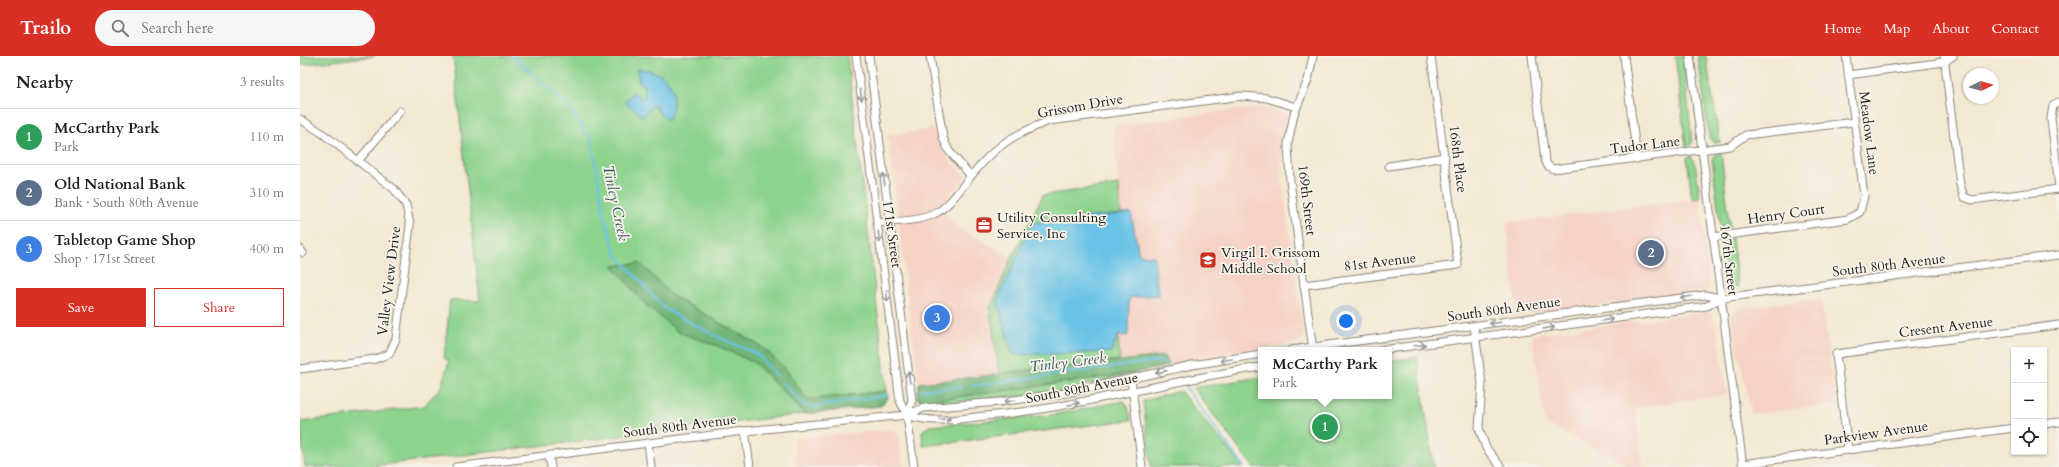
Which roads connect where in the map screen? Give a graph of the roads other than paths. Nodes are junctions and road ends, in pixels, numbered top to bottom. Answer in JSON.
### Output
{"nodes":[{"id":1,"x":856,"y":56,"type":"edge"},
{"id":2,"x":869,"y":56,"type":"edge"},
{"id":3,"x":930,"y":56,"type":"edge"},
{"id":4,"x":1313,"y":56,"type":"edge"},
{"id":5,"x":1431,"y":56,"type":"edge"},
{"id":6,"x":1532,"y":56,"type":"edge"},
{"id":7,"x":1624,"y":56,"type":"edge"},
{"id":8,"x":1690,"y":56,"type":"edge"},
{"id":9,"x":1846,"y":56,"type":"edge"},
{"id":10,"x":1953,"y":56,"type":"edge"},
{"id":11,"x":1944,"y":59,"type":"edge"},
{"id":12,"x":1848,"y":75,"type":"junction"},
{"id":13,"x":2059,"y":102,"type":"edge"},
{"id":14,"x":1296,"y":107,"type":"junction"},
{"id":15,"x":400,"y":111,"type":"dead end"},
{"id":16,"x":300,"y":119,"type":"edge"},
{"id":17,"x":1854,"y":122,"type":"junction"},
{"id":18,"x":1702,"y":150,"type":"junction"},
{"id":19,"x":1445,"y":157,"type":"junction"},
{"id":20,"x":1637,"y":159,"type":"junction"},
{"id":21,"x":358,"y":161,"type":"junction"},
{"id":22,"x":1389,"y":166,"type":"dead end"},
{"id":23,"x":971,"y":176,"type":"junction"},
{"id":24,"x":2059,"y":188,"type":"edge"},
{"id":25,"x":1860,"y":212,"type":"joint"},
{"id":26,"x":890,"y":221,"type":"junction"},
{"id":27,"x":877,"y":223,"type":"junction"},
{"id":28,"x":1713,"y":237,"type":"junction"},
{"id":29,"x":2059,"y":255,"type":"edge"},
{"id":30,"x":1458,"y":265,"type":"joint"},
{"id":31,"x":1304,"y":285,"type":"junction"},
{"id":32,"x":1721,"y":298,"type":"junction"},
{"id":33,"x":2059,"y":325,"type":"edge"},
{"id":34,"x":1474,"y":326,"type":"junction"},
{"id":35,"x":1476,"y":338,"type":"junction"},
{"id":36,"x":1313,"y":347,"type":"edge"},
{"id":37,"x":1320,"y":347,"type":"edge"},
{"id":38,"x":1392,"y":349,"type":"edge"},
{"id":39,"x":1258,"y":354,"type":"edge"},
{"id":40,"x":1258,"y":368,"type":"edge"},
{"id":41,"x":300,"y":369,"type":"edge"},
{"id":42,"x":1131,"y":379,"type":"junction"},
{"id":43,"x":1133,"y":392,"type":"junction"},
{"id":44,"x":907,"y":415,"type":"junction"},
{"id":45,"x":2059,"y":422,"type":"edge"},
{"id":46,"x":2047,"y":424,"type":"edge"},
{"id":47,"x":2011,"y":428,"type":"edge"},
{"id":48,"x":745,"y":431,"type":"junction"},
{"id":49,"x":648,"y":443,"type":"junction"},
{"id":50,"x":1848,"y":450,"type":"junction"},
{"id":51,"x":549,"y":456,"type":"junction"},
{"id":52,"x":1743,"y":465,"type":"edge"},
{"id":53,"x":456,"y":467,"type":"edge"},
{"id":54,"x":551,"y":467,"type":"edge"},
{"id":55,"x":651,"y":467,"type":"edge"},
{"id":56,"x":750,"y":467,"type":"edge"},
{"id":57,"x":914,"y":467,"type":"edge"},
{"id":58,"x":1142,"y":467,"type":"edge"},
{"id":59,"x":1501,"y":467,"type":"edge"}],
"edges":[{"from":1,"to":27,"type":"street","name":"171st Street","one_way":true},
{"from":26,"to":2,"type":"street","name":"171st Street","one_way":true},
{"from":3,"to":23,"type":"street"},
{"from":4,"to":14,"type":"street","name":"169th Street"},
{"from":5,"to":19,"type":"street","name":"168th Place"},
{"from":6,"to":20,"type":"street","name":"Tudor Lane"},
{"from":7,"to":20,"type":"street"},
{"from":8,"to":18,"type":"street","name":"167th Street"},
{"from":9,"to":12,"type":"street","name":"Meadow Lane"},
{"from":10,"to":11,"type":"street"},
{"from":11,"to":12,"type":"street"},
{"from":11,"to":24,"type":"street"},
{"from":12,"to":17,"type":"street","name":"Meadow Lane"},
{"from":13,"to":24,"type":"street"},
{"from":14,"to":23,"type":"street","name":"Grissom Drive"},
{"from":14,"to":31,"type":"street","name":"169th Street"},
{"from":15,"to":21,"type":"street"},
{"from":16,"to":21,"type":"street","name":"Valley View Drive"},
{"from":17,"to":18,"type":"street","name":"Tudor Lane"},
{"from":17,"to":25,"type":"street","name":"Meadow Lane"},
{"from":18,"to":20,"type":"street","name":"Tudor Lane"},
{"from":18,"to":28,"type":"street","name":"167th Street"},
{"from":19,"to":22,"type":"street"},
{"from":19,"to":30,"type":"street","name":"168th Place"},
{"from":21,"to":41,"type":"street","name":"Valley View Drive"},
{"from":23,"to":26,"type":"street","name":"Grissom Drive"},
{"from":25,"to":28,"type":"street","name":"Henry Court"},
{"from":26,"to":27,"type":"street","name":"Grissom Drive"},
{"from":44,"to":26,"type":"street","name":"171st Street","one_way":true},
{"from":27,"to":44,"type":"street","name":"171st Street","one_way":true},
{"from":28,"to":32,"type":"street","name":"167th Street"},
{"from":29,"to":32,"type":"street","name":"South 80th Avenue"},
{"from":30,"to":31,"type":"street","name":"81st Avenue"},
{"from":31,"to":36,"type":"street","name":"169th Street"},
{"from":32,"to":34,"type":"street","name":"South 80th Avenue","one_way":true},
{"from":35,"to":32,"type":"street","name":"South 80th Avenue","one_way":true},
{"from":32,"to":52,"type":"street","name":"167th Street"},
{"from":33,"to":50,"type":"street","name":"Cresent Avenue"},
{"from":34,"to":35,"type":"street"},
{"from":34,"to":37,"type":"street","name":"South 80th Avenue"},
{"from":38,"to":35,"type":"street","name":"South 80th Avenue","one_way":true},
{"from":35,"to":59,"type":"street"},
{"from":39,"to":42,"type":"street","name":"South 80th Avenue","one_way":true},
{"from":40,"to":43,"type":"street","name":"South 80th Avenue"},
{"from":42,"to":43,"type":"street"},
{"from":42,"to":44,"type":"street","name":"South 80th Avenue","one_way":true},
{"from":44,"to":43,"type":"street","name":"South 80th Avenue","one_way":true},
{"from":43,"to":58,"type":"street"},
{"from":44,"to":48,"type":"street","name":"South 80th Avenue"},
{"from":44,"to":57,"type":"street","name":"171st Street"},
{"from":45,"to":46,"type":"street"},
{"from":47,"to":50,"type":"street","name":"Parkview Avenue"},
{"from":48,"to":49,"type":"street","name":"South 80th Avenue"},
{"from":48,"to":56,"type":"street"},
{"from":49,"to":51,"type":"street","name":"South 80th Avenue"},
{"from":49,"to":55,"type":"street"},
{"from":50,"to":52,"type":"street","name":"Parkview Avenue"},
{"from":51,"to":53,"type":"street","name":"South 80th Avenue"},
{"from":51,"to":54,"type":"street"}]}
